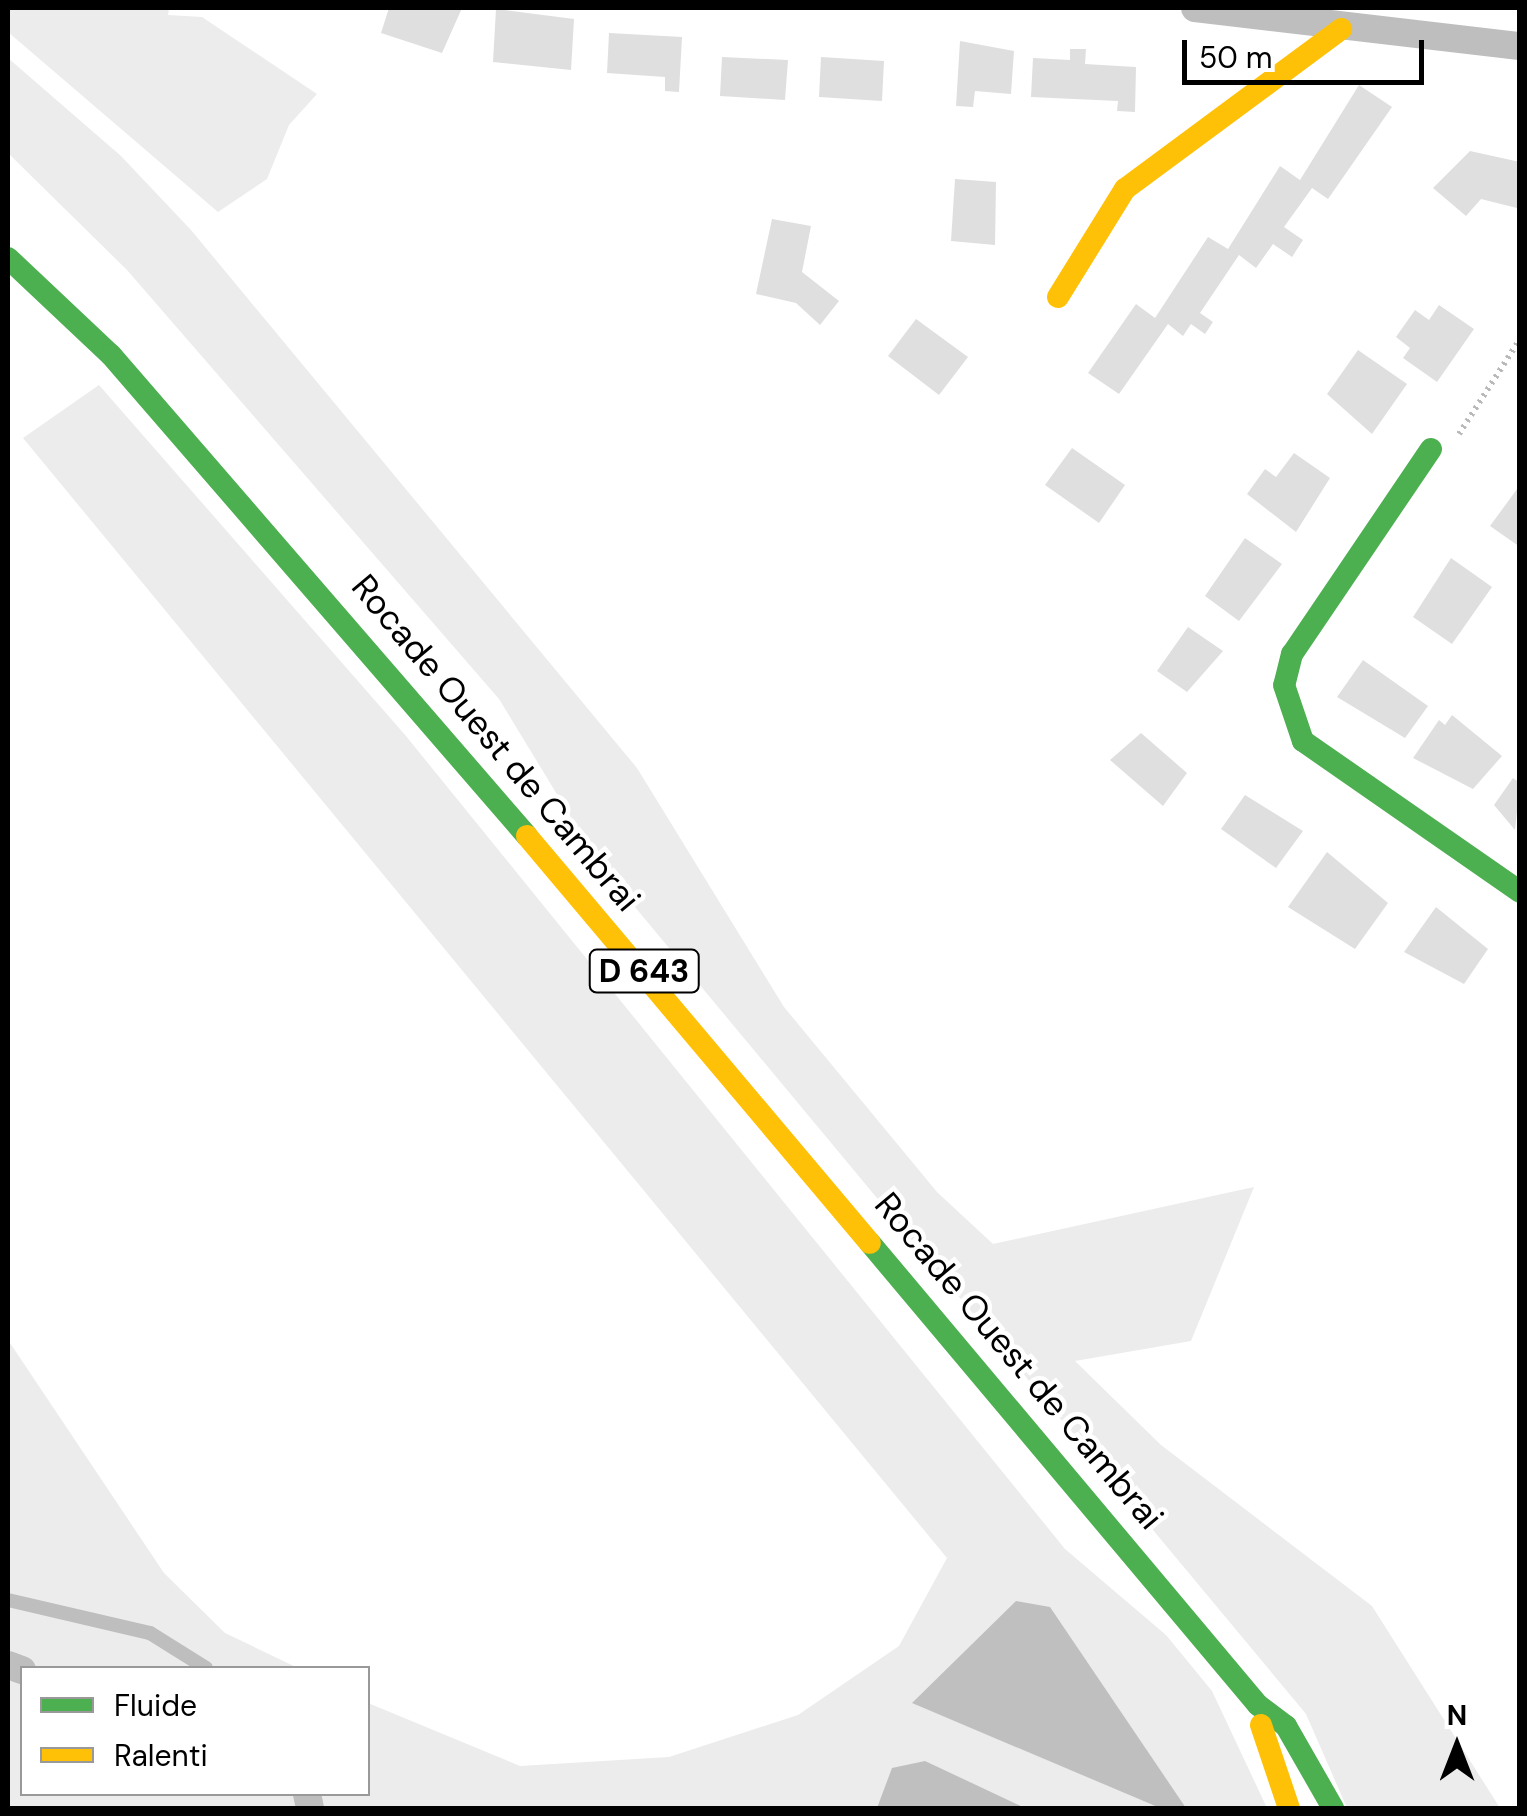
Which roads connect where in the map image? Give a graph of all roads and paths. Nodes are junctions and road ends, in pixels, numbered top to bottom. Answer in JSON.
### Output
{"nodes":[{"id":1,"x":1197,"y":8,"type":"edge"},
{"id":2,"x":1341,"y":29,"type":"junction"},
{"id":3,"x":1520,"y":46,"type":"edge"},
{"id":4,"x":8,"y":258,"type":"edge"},
{"id":5,"x":1058,"y":297,"type":"dead end"},
{"id":6,"x":1520,"y":339,"type":"edge"},
{"id":7,"x":1431,"y":449,"type":"joint"},
{"id":8,"x":1520,"y":892,"type":"edge"},
{"id":9,"x":8,"y":1600,"type":"edge"},
{"id":10,"x":203,"y":1666,"type":"edge"},
{"id":11,"x":1258,"y":1706,"type":"junction"},
{"id":12,"x":1289,"y":1808,"type":"edge"},
{"id":13,"x":1333,"y":1808,"type":"edge"}],
"edges":[{"from":1,"to":2,"type":"street"},
{"from":2,"to":3,"type":"street"},
{"from":2,"to":5,"type":"main road"},
{"from":4,"to":11,"type":"main road","name":"Rocade Ouest de Cambrai","number":"D 643"},
{"from":6,"to":7,"type":"path"},
{"from":7,"to":8,"type":"main road"},
{"from":9,"to":10,"type":"lane"},
{"from":11,"to":12,"type":"main road","name":"Rocade Ouest de Cambrai","number":"D 643"},
{"from":11,"to":13,"type":"main road","name":"Rocade Ouest de Cambrai","number":"D 643"}]}
